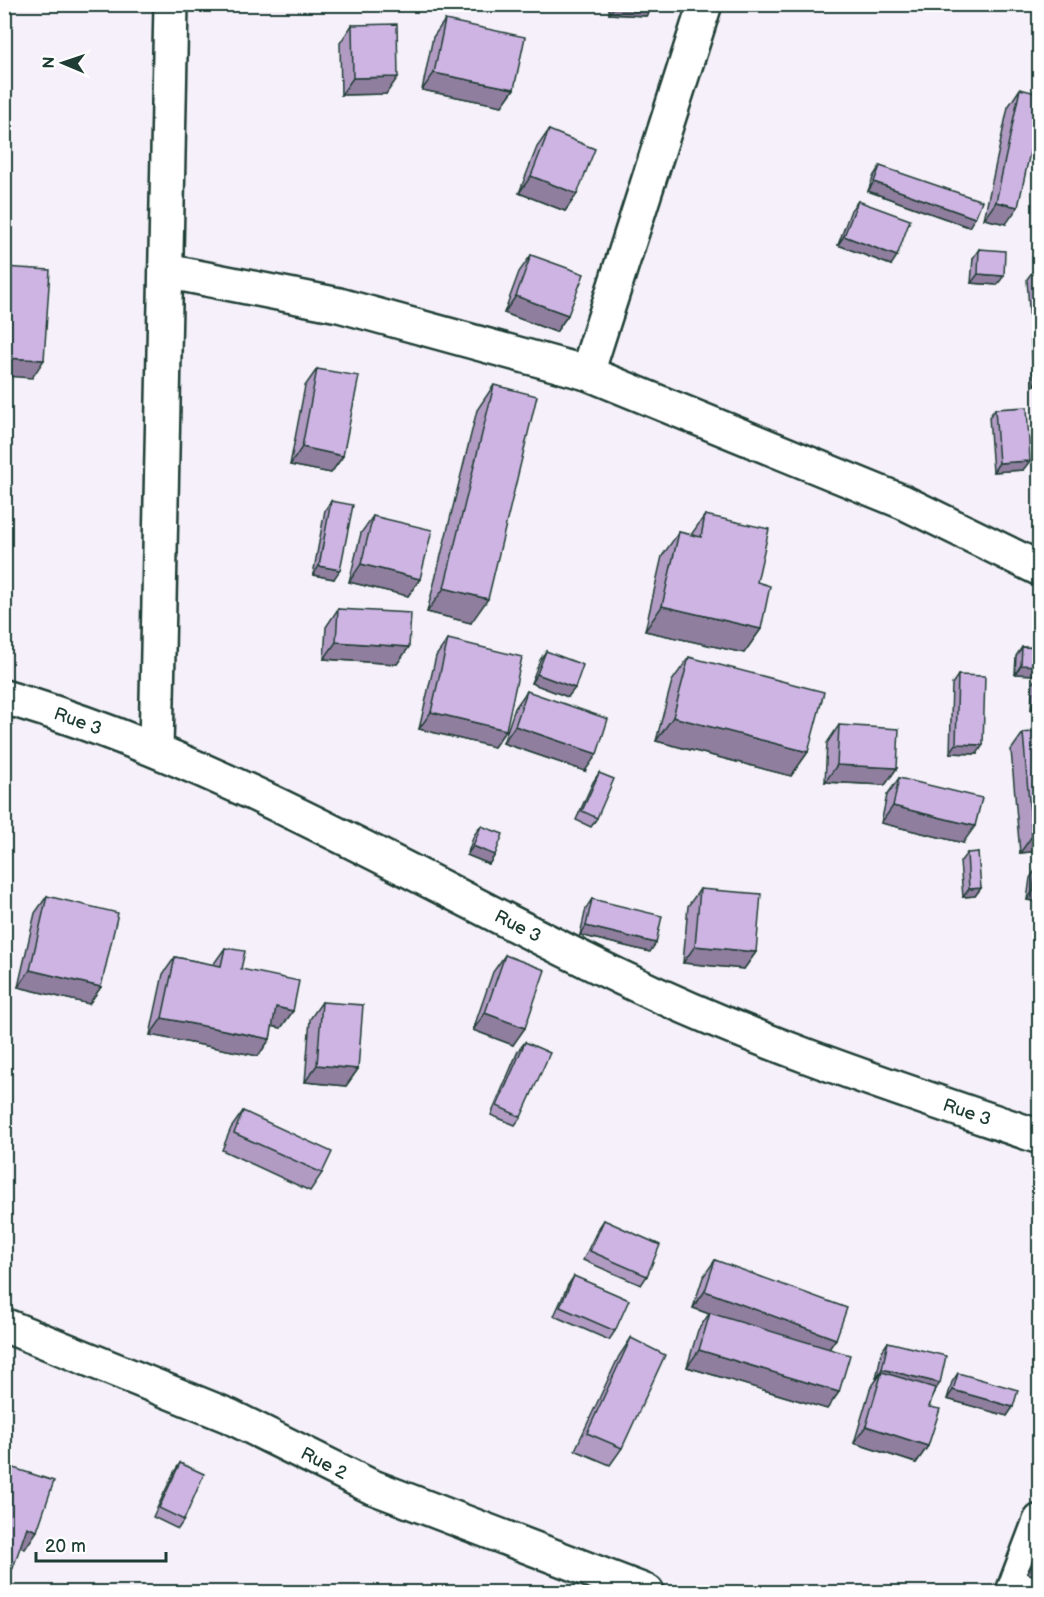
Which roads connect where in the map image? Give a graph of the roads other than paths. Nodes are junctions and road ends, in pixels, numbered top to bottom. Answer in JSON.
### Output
{"nodes":[{"id":1,"x":171,"y":4,"type":"edge"},
{"id":2,"x":705,"y":4,"type":"edge"},
{"id":3,"x":166,"y":271,"type":"junction"},
{"id":4,"x":587,"y":373,"type":"junction"},
{"id":5,"x":1040,"y":570,"type":"edge"},
{"id":6,"x":4,"y":697,"type":"edge"},
{"id":7,"x":156,"y":750,"type":"junction"},
{"id":8,"x":1040,"y":1137,"type":"edge"},
{"id":9,"x":4,"y":1325,"type":"edge"},
{"id":10,"x":1040,"y":1521,"type":"edge"},
{"id":11,"x":647,"y":1593,"type":"edge"},
{"id":12,"x":1013,"y":1593,"type":"edge"}],
"edges":[{"from":1,"to":3,"type":"street"},
{"from":2,"to":4,"type":"street"},
{"from":3,"to":4,"type":"street"},
{"from":3,"to":7,"type":"street"},
{"from":4,"to":5,"type":"street"},
{"from":6,"to":7,"type":"street","name":"Rue 3"},
{"from":7,"to":8,"type":"street","name":"Rue 3"},
{"from":9,"to":11,"type":"street","name":"Rue 2"},
{"from":10,"to":12,"type":"street"}]}
